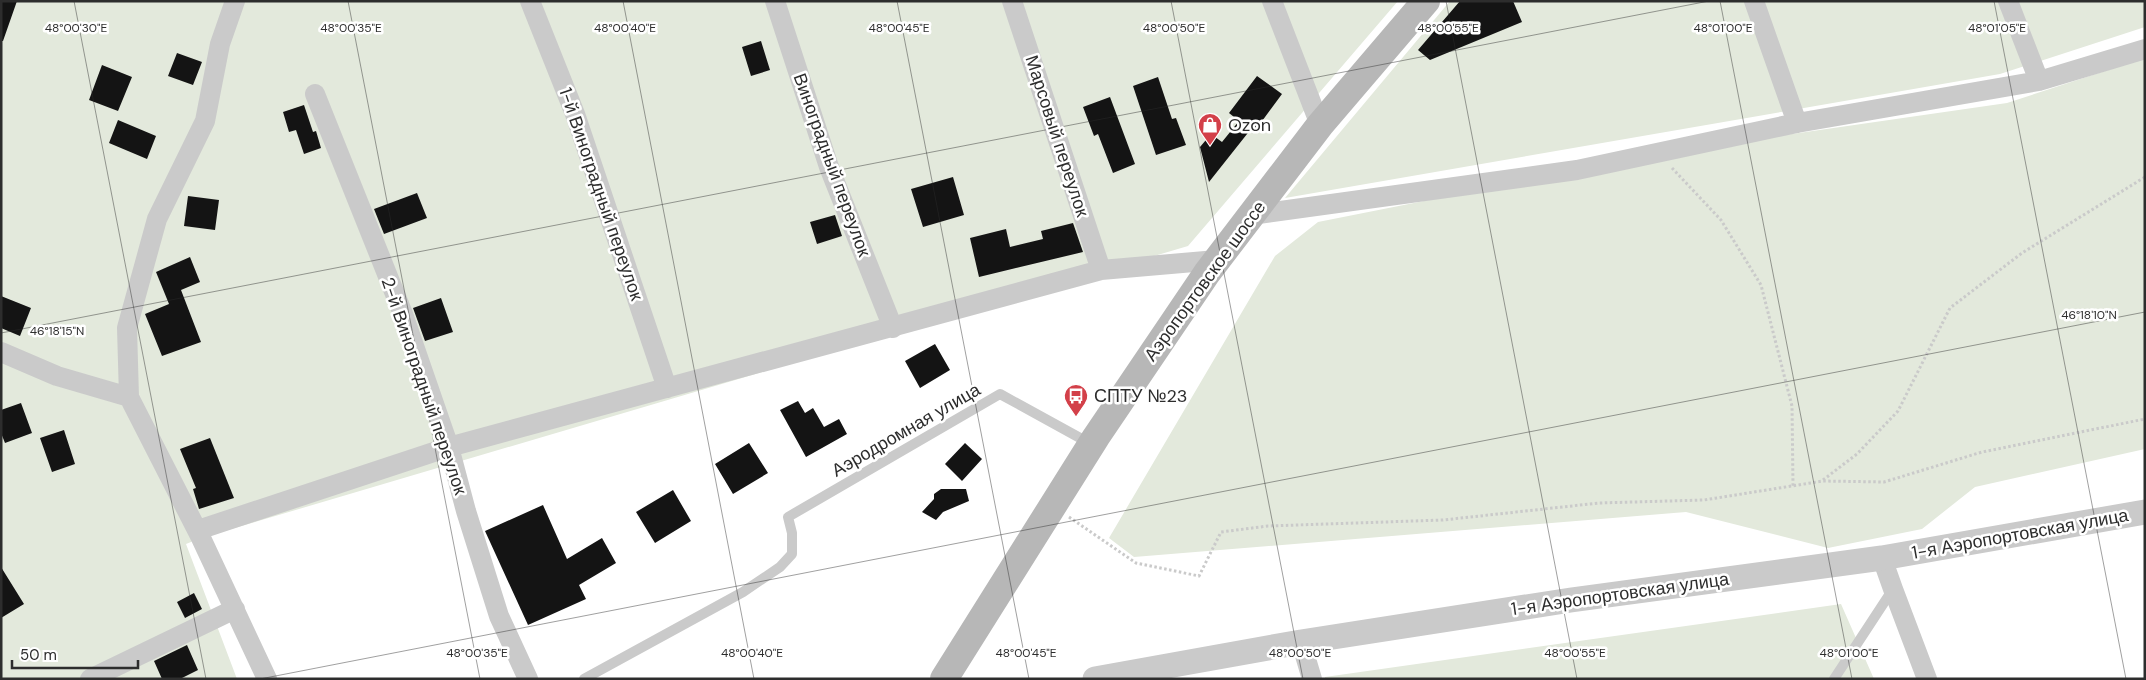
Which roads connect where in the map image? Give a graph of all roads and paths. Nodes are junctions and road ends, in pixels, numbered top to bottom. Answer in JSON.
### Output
{"nodes":[{"id":1,"x":253,"y":1,"type":"edge"},
{"id":2,"x":530,"y":1,"type":"edge"},
{"id":3,"x":774,"y":1,"type":"edge"},
{"id":4,"x":1012,"y":1,"type":"edge"},
{"id":5,"x":1272,"y":1,"type":"edge"},
{"id":6,"x":1426,"y":1,"type":"edge"},
{"id":7,"x":1754,"y":1,"type":"edge"},
{"id":8,"x":2008,"y":1,"type":"edge"},
{"id":9,"x":234,"y":5,"type":"edge"},
{"id":10,"x":2145,"y":49,"type":"edge"},
{"id":11,"x":2039,"y":81,"type":"junction"},
{"id":12,"x":315,"y":94,"type":"dead end"},
{"id":13,"x":1797,"y":123,"type":"junction"},
{"id":14,"x":1320,"y":125,"type":"junction"},
{"id":15,"x":1656,"y":153,"type":"junction"},
{"id":16,"x":2145,"y":177,"type":"edge"},
{"id":17,"x":1251,"y":215,"type":"junction"},
{"id":18,"x":1217,"y":260,"type":"junction"},
{"id":19,"x":1101,"y":270,"type":"junction"},
{"id":20,"x":893,"y":328,"type":"junction"},
{"id":21,"x":1,"y":352,"type":"edge"},
{"id":22,"x":667,"y":388,"type":"junction"},
{"id":23,"x":129,"y":397,"type":"junction"},
{"id":24,"x":2145,"y":419,"type":"edge"},
{"id":25,"x":1092,"y":445,"type":"junction"},
{"id":26,"x":449,"y":447,"type":"junction"},
{"id":27,"x":1823,"y":480,"type":"junction"},
{"id":28,"x":1793,"y":486,"type":"junction"},
{"id":29,"x":1053,"y":506,"type":"junction"},
{"id":30,"x":2145,"y":512,"type":"edge"},
{"id":31,"x":198,"y":530,"type":"junction"},
{"id":32,"x":1882,"y":558,"type":"junction"},
{"id":33,"x":1892,"y":589,"type":"junction"},
{"id":34,"x":235,"y":609,"type":"junction"},
{"id":35,"x":1301,"y":642,"type":"junction"},
{"id":36,"x":1123,"y":677,"type":"edge"},
{"id":37,"x":90,"y":679,"type":"edge"},
{"id":38,"x":267,"y":679,"type":"edge"},
{"id":39,"x":528,"y":679,"type":"edge"},
{"id":40,"x":584,"y":679,"type":"edge"},
{"id":41,"x":944,"y":679,"type":"edge"},
{"id":42,"x":1095,"y":679,"type":"edge"},
{"id":43,"x":1312,"y":679,"type":"edge"},
{"id":44,"x":1834,"y":679,"type":"edge"},
{"id":45,"x":1927,"y":679,"type":"edge"}],
"edges":[{"from":1,"to":9,"type":"street"},
{"from":2,"to":22,"type":"street","name":"1-й Виноградный переулок"},
{"from":3,"to":20,"type":"street","name":"Виноградный переулок"},
{"from":4,"to":19,"type":"street","name":"Марсовый переулок"},
{"from":5,"to":14,"type":"street"},
{"from":6,"to":14,"type":"main road","name":"Аэропортовское шоссе"},
{"from":7,"to":13,"type":"street"},
{"from":8,"to":11,"type":"street"},
{"from":9,"to":23,"type":"street"},
{"from":10,"to":11,"type":"street"},
{"from":11,"to":13,"type":"street"},
{"from":12,"to":26,"type":"street","name":"2-й Виноградный переулок"},
{"from":13,"to":15,"type":"street"},
{"from":14,"to":17,"type":"main road","name":"Аэропортовское шоссе"},
{"from":15,"to":17,"type":"street"},
{"from":15,"to":28,"type":"path"},
{"from":16,"to":27,"type":"path"},
{"from":17,"to":18,"type":"main road","name":"Аэропортовское шоссе"},
{"from":18,"to":19,"type":"street"},
{"from":18,"to":25,"type":"main road","name":"Аэропортовское шоссе"},
{"from":19,"to":20,"type":"street"},
{"from":20,"to":22,"type":"street"},
{"from":21,"to":23,"type":"street"},
{"from":22,"to":26,"type":"street"},
{"from":23,"to":31,"type":"street"},
{"from":24,"to":27,"type":"path"},
{"from":25,"to":29,"type":"main road","name":"Аэропортовское шоссе"},
{"from":25,"to":40,"type":"lane","name":"Аэродромная улица"},
{"from":26,"to":31,"type":"street"},
{"from":26,"to":39,"type":"street","name":"2-й Виноградный переулок"},
{"from":27,"to":28,"type":"path"},
{"from":28,"to":29,"type":"path"},
{"from":29,"to":41,"type":"main road","name":"Аэропортовское шоссе"},
{"from":30,"to":32,"type":"street","name":"1-я Аэропортовская улица"},
{"from":31,"to":34,"type":"street"},
{"from":32,"to":33,"type":"street"},
{"from":32,"to":35,"type":"street","name":"1-я Аэропортовская улица"},
{"from":33,"to":44,"type":"lane"},
{"from":33,"to":45,"type":"street"},
{"from":34,"to":37,"type":"street"},
{"from":34,"to":38,"type":"street"},
{"from":35,"to":36,"type":"street","name":"1-я Аэропортовская улица"},
{"from":35,"to":43,"type":"street"},
{"from":36,"to":42,"type":"street","name":"1-я Аэропортовская улица"}]}
